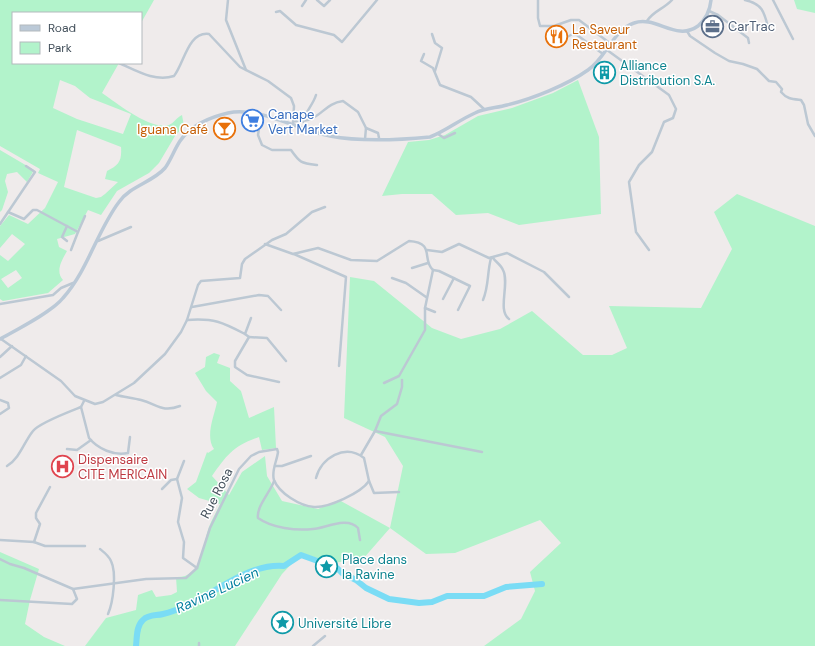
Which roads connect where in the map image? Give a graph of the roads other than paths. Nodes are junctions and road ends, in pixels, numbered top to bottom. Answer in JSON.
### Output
{"nodes":[{"id":1,"x":228,"y":0,"type":"edge"},
{"id":2,"x":306,"y":0,"type":"edge"},
{"id":3,"x":317,"y":0,"type":"edge"},
{"id":4,"x":330,"y":0,"type":"edge"},
{"id":5,"x":377,"y":0,"type":"edge"},
{"id":6,"x":538,"y":0,"type":"edge"},
{"id":7,"x":672,"y":0,"type":"edge"},
{"id":8,"x":711,"y":0,"type":"edge"},
{"id":9,"x":745,"y":0,"type":"edge"},
{"id":10,"x":773,"y":0,"type":"edge"},
{"id":11,"x":302,"y":6,"type":"dead end"},
{"id":12,"x":709,"y":11,"type":"junction"},
{"id":13,"x":276,"y":12,"type":"dead end"},
{"id":14,"x":647,"y":21,"type":"junction"},
{"id":15,"x":768,"y":27,"type":"dead end"},
{"id":16,"x":686,"y":30,"type":"junction"},
{"id":17,"x":432,"y":34,"type":"dead end"},
{"id":18,"x":563,"y":39,"type":"dead end"},
{"id":19,"x":793,"y":39,"type":"dead end"},
{"id":20,"x":749,"y":43,"type":"dead end"},
{"id":21,"x":611,"y":45,"type":"junction"},
{"id":22,"x":607,"y":50,"type":"junction"},
{"id":23,"x":424,"y":54,"type":"dead end"},
{"id":24,"x":603,"y":55,"type":"junction"},
{"id":25,"x":121,"y":64,"type":"edge"},
{"id":26,"x":246,"y":70,"type":"junction"},
{"id":27,"x":435,"y":72,"type":"junction"},
{"id":28,"x":316,"y":94,"type":"dead end"},
{"id":29,"x":484,"y":110,"type":"junction"},
{"id":30,"x":260,"y":114,"type":"junction"},
{"id":31,"x":303,"y":122,"type":"junction"},
{"id":32,"x":293,"y":123,"type":"junction"},
{"id":33,"x":366,"y":128,"type":"junction"},
{"id":34,"x":456,"y":133,"type":"dead end"},
{"id":35,"x":438,"y":134,"type":"junction"},
{"id":36,"x":815,"y":136,"type":"edge"},
{"id":37,"x":379,"y":138,"type":"junction"},
{"id":38,"x":365,"y":139,"type":"junction"},
{"id":39,"x":317,"y":165,"type":"dead end"},
{"id":40,"x":26,"y":166,"type":"dead end"},
{"id":41,"x":324,"y":207,"type":"dead end"},
{"id":42,"x":8,"y":212,"type":"junction"},
{"id":43,"x":85,"y":216,"type":"dead end"},
{"id":44,"x":0,"y":224,"type":"edge"},
{"id":45,"x":67,"y":226,"type":"junction"},
{"id":46,"x":131,"y":227,"type":"dead end"},
{"id":47,"x":78,"y":232,"type":"junction"},
{"id":48,"x":67,"y":241,"type":"dead end"},
{"id":49,"x":97,"y":241,"type":"junction"},
{"id":50,"x":265,"y":244,"type":"junction"},
{"id":51,"x":71,"y":250,"type":"dead end"},
{"id":52,"x":427,"y":250,"type":"junction"},
{"id":53,"x":649,"y":250,"type":"dead end"},
{"id":54,"x":293,"y":254,"type":"junction"},
{"id":55,"x":492,"y":258,"type":"junction"},
{"id":56,"x":428,"y":263,"type":"junction"},
{"id":57,"x":412,"y":268,"type":"dead end"},
{"id":58,"x":433,"y":270,"type":"junction"},
{"id":59,"x":392,"y":278,"type":"dead end"},
{"id":60,"x":454,"y":278,"type":"junction"},
{"id":61,"x":73,"y":283,"type":"junction"},
{"id":62,"x":426,"y":297,"type":"junction"},
{"id":63,"x":569,"y":297,"type":"dead end"},
{"id":64,"x":443,"y":299,"type":"dead end"},
{"id":65,"x":0,"y":300,"type":"edge"},
{"id":66,"x":483,"y":300,"type":"dead end"},
{"id":67,"x":0,"y":304,"type":"edge"},
{"id":68,"x":6,"y":304,"type":"junction"},
{"id":69,"x":192,"y":307,"type":"junction"},
{"id":70,"x":425,"y":308,"type":"junction"},
{"id":71,"x":281,"y":310,"type":"dead end"},
{"id":72,"x":458,"y":310,"type":"dead end"},
{"id":73,"x":435,"y":312,"type":"dead end"},
{"id":74,"x":251,"y":318,"type":"dead end"},
{"id":75,"x":509,"y":319,"type":"dead end"},
{"id":76,"x":188,"y":320,"type":"junction"},
{"id":77,"x":245,"y":334,"type":"junction"},
{"id":78,"x":249,"y":337,"type":"junction"},
{"id":79,"x":0,"y":339,"type":"edge"},
{"id":80,"x":12,"y":346,"type":"junction"},
{"id":81,"x":26,"y":356,"type":"junction"},
{"id":82,"x":0,"y":357,"type":"edge"},
{"id":83,"x":286,"y":361,"type":"dead end"},
{"id":84,"x":339,"y":366,"type":"dead end"},
{"id":85,"x":0,"y":378,"type":"edge"},
{"id":86,"x":402,"y":380,"type":"dead end"},
{"id":87,"x":279,"y":382,"type":"dead end"},
{"id":88,"x":384,"y":383,"type":"dead end"},
{"id":89,"x":115,"y":395,"type":"junction"},
{"id":90,"x":0,"y":400,"type":"edge"},
{"id":91,"x":84,"y":401,"type":"junction"},
{"id":92,"x":180,"y":406,"type":"dead end"},
{"id":93,"x":81,"y":407,"type":"junction"},
{"id":94,"x":0,"y":414,"type":"edge"},
{"id":95,"x":375,"y":431,"type":"junction"},
{"id":96,"x":130,"y":436,"type":"dead end"},
{"id":97,"x":91,"y":440,"type":"junction"},
{"id":98,"x":67,"y":449,"type":"dead end"},
{"id":99,"x":482,"y":452,"type":"dead end"},
{"id":100,"x":361,"y":455,"type":"junction"},
{"id":101,"x":311,"y":456,"type":"dead end"},
{"id":102,"x":184,"y":461,"type":"dead end"},
{"id":103,"x":7,"y":466,"type":"dead end"},
{"id":104,"x":275,"y":466,"type":"junction"},
{"id":105,"x":316,"y":478,"type":"dead end"},
{"id":106,"x":177,"y":479,"type":"junction"},
{"id":107,"x":274,"y":480,"type":"junction"},
{"id":108,"x":369,"y":482,"type":"junction"},
{"id":109,"x":50,"y":487,"type":"dead end"},
{"id":110,"x":162,"y":489,"type":"dead end"},
{"id":111,"x":399,"y":492,"type":"dead end"},
{"id":112,"x":0,"y":540,"type":"edge"},
{"id":113,"x":360,"y":540,"type":"dead end"},
{"id":114,"x":34,"y":542,"type":"junction"},
{"id":115,"x":85,"y":546,"type":"dead end"},
{"id":116,"x":100,"y":549,"type":"dead end"},
{"id":117,"x":0,"y":559,"type":"edge"},
{"id":118,"x":197,"y":568,"type":"junction"},
{"id":119,"x":113,"y":582,"type":"junction"},
{"id":120,"x":73,"y":589,"type":"junction"},
{"id":121,"x":0,"y":600,"type":"edge"},
{"id":122,"x":108,"y":614,"type":"dead end"},
{"id":123,"x":325,"y":636,"type":"dead end"},
{"id":124,"x":313,"y":646,"type":"edge"}],
"edges":[{"from":1,"to":26,"type":"street"},
{"from":2,"to":11,"type":"street"},
{"from":3,"to":4,"type":"street"},
{"from":5,"to":13,"type":"street"},
{"from":6,"to":21,"type":"street"},
{"from":7,"to":14,"type":"street"},
{"from":8,"to":12,"type":"street"},
{"from":9,"to":15,"type":"street"},
{"from":10,"to":19,"type":"street"},
{"from":12,"to":16,"type":"street"},
{"from":12,"to":20,"type":"street"},
{"from":14,"to":16,"type":"street"},
{"from":14,"to":21,"type":"street"},
{"from":16,"to":36,"type":"street"},
{"from":17,"to":27,"type":"street"},
{"from":18,"to":24,"type":"street"},
{"from":21,"to":22,"type":"street"},
{"from":22,"to":24,"type":"street"},
{"from":22,"to":53,"type":"street"},
{"from":23,"to":27,"type":"street"},
{"from":24,"to":29,"type":"street"},
{"from":25,"to":26,"type":"street"},
{"from":26,"to":32,"type":"street"},
{"from":27,"to":29,"type":"street"},
{"from":28,"to":31,"type":"street"},
{"from":29,"to":35,"type":"street"},
{"from":30,"to":32,"type":"street"},
{"from":30,"to":39,"type":"street"},
{"from":30,"to":49,"type":"street"},
{"from":31,"to":32,"type":"street"},
{"from":31,"to":33,"type":"street"},
{"from":32,"to":38,"type":"street"},
{"from":33,"to":37,"type":"street"},
{"from":33,"to":38,"type":"street"},
{"from":34,"to":35,"type":"street"},
{"from":35,"to":37,"type":"street"},
{"from":37,"to":38,"type":"street"},
{"from":40,"to":42,"type":"street"},
{"from":41,"to":50,"type":"street"},
{"from":42,"to":44,"type":"street"},
{"from":42,"to":45,"type":"street"},
{"from":43,"to":47,"type":"street"},
{"from":45,"to":47,"type":"street"},
{"from":45,"to":48,"type":"street"},
{"from":46,"to":49,"type":"street"},
{"from":47,"to":51,"type":"street"},
{"from":49,"to":61,"type":"street"},
{"from":50,"to":54,"type":"street"},
{"from":50,"to":69,"type":"street"},
{"from":52,"to":54,"type":"street"},
{"from":52,"to":55,"type":"street"},
{"from":52,"to":56,"type":"street"},
{"from":54,"to":84,"type":"street"},
{"from":55,"to":63,"type":"street"},
{"from":55,"to":66,"type":"street"},
{"from":55,"to":75,"type":"street"},
{"from":56,"to":57,"type":"street"},
{"from":56,"to":58,"type":"street"},
{"from":58,"to":60,"type":"street"},
{"from":58,"to":62,"type":"street"},
{"from":59,"to":62,"type":"street"},
{"from":60,"to":64,"type":"street"},
{"from":60,"to":72,"type":"street"},
{"from":61,"to":68,"type":"street"},
{"from":61,"to":79,"type":"street"},
{"from":62,"to":70,"type":"street"},
{"from":65,"to":68,"type":"street"},
{"from":67,"to":68,"type":"street"},
{"from":69,"to":71,"type":"street"},
{"from":69,"to":76,"type":"street"},
{"from":70,"to":73,"type":"street"},
{"from":70,"to":88,"type":"street"},
{"from":74,"to":77,"type":"street"},
{"from":76,"to":77,"type":"street"},
{"from":76,"to":89,"type":"street"},
{"from":77,"to":78,"type":"street"},
{"from":78,"to":83,"type":"street"},
{"from":78,"to":87,"type":"street"},
{"from":79,"to":80,"type":"street"},
{"from":80,"to":81,"type":"street"},
{"from":80,"to":82,"type":"street"},
{"from":81,"to":85,"type":"street"},
{"from":81,"to":91,"type":"street"},
{"from":86,"to":95,"type":"street"},
{"from":89,"to":91,"type":"street"},
{"from":89,"to":92,"type":"street"},
{"from":90,"to":94,"type":"street"},
{"from":91,"to":93,"type":"street"},
{"from":93,"to":97,"type":"street"},
{"from":93,"to":103,"type":"street"},
{"from":95,"to":99,"type":"street"},
{"from":95,"to":100,"type":"street"},
{"from":96,"to":97,"type":"street"},
{"from":97,"to":98,"type":"street"},
{"from":100,"to":105,"type":"street"},
{"from":100,"to":108,"type":"street"},
{"from":101,"to":104,"type":"street"},
{"from":102,"to":106,"type":"street"},
{"from":104,"to":107,"type":"street","name":"Rue Rosa"},
{"from":104,"to":118,"type":"street","name":"Rue Rosa"},
{"from":106,"to":110,"type":"street"},
{"from":106,"to":118,"type":"street"},
{"from":107,"to":108,"type":"street"},
{"from":107,"to":113,"type":"street","name":"Rue Rosa"},
{"from":108,"to":111,"type":"street"},
{"from":109,"to":114,"type":"street"},
{"from":112,"to":114,"type":"street"},
{"from":114,"to":115,"type":"street"},
{"from":116,"to":119,"type":"street"},
{"from":117,"to":120,"type":"street"},
{"from":118,"to":119,"type":"street"},
{"from":119,"to":120,"type":"street"},
{"from":119,"to":122,"type":"street"},
{"from":120,"to":121,"type":"street"},
{"from":123,"to":124,"type":"street"}]}
